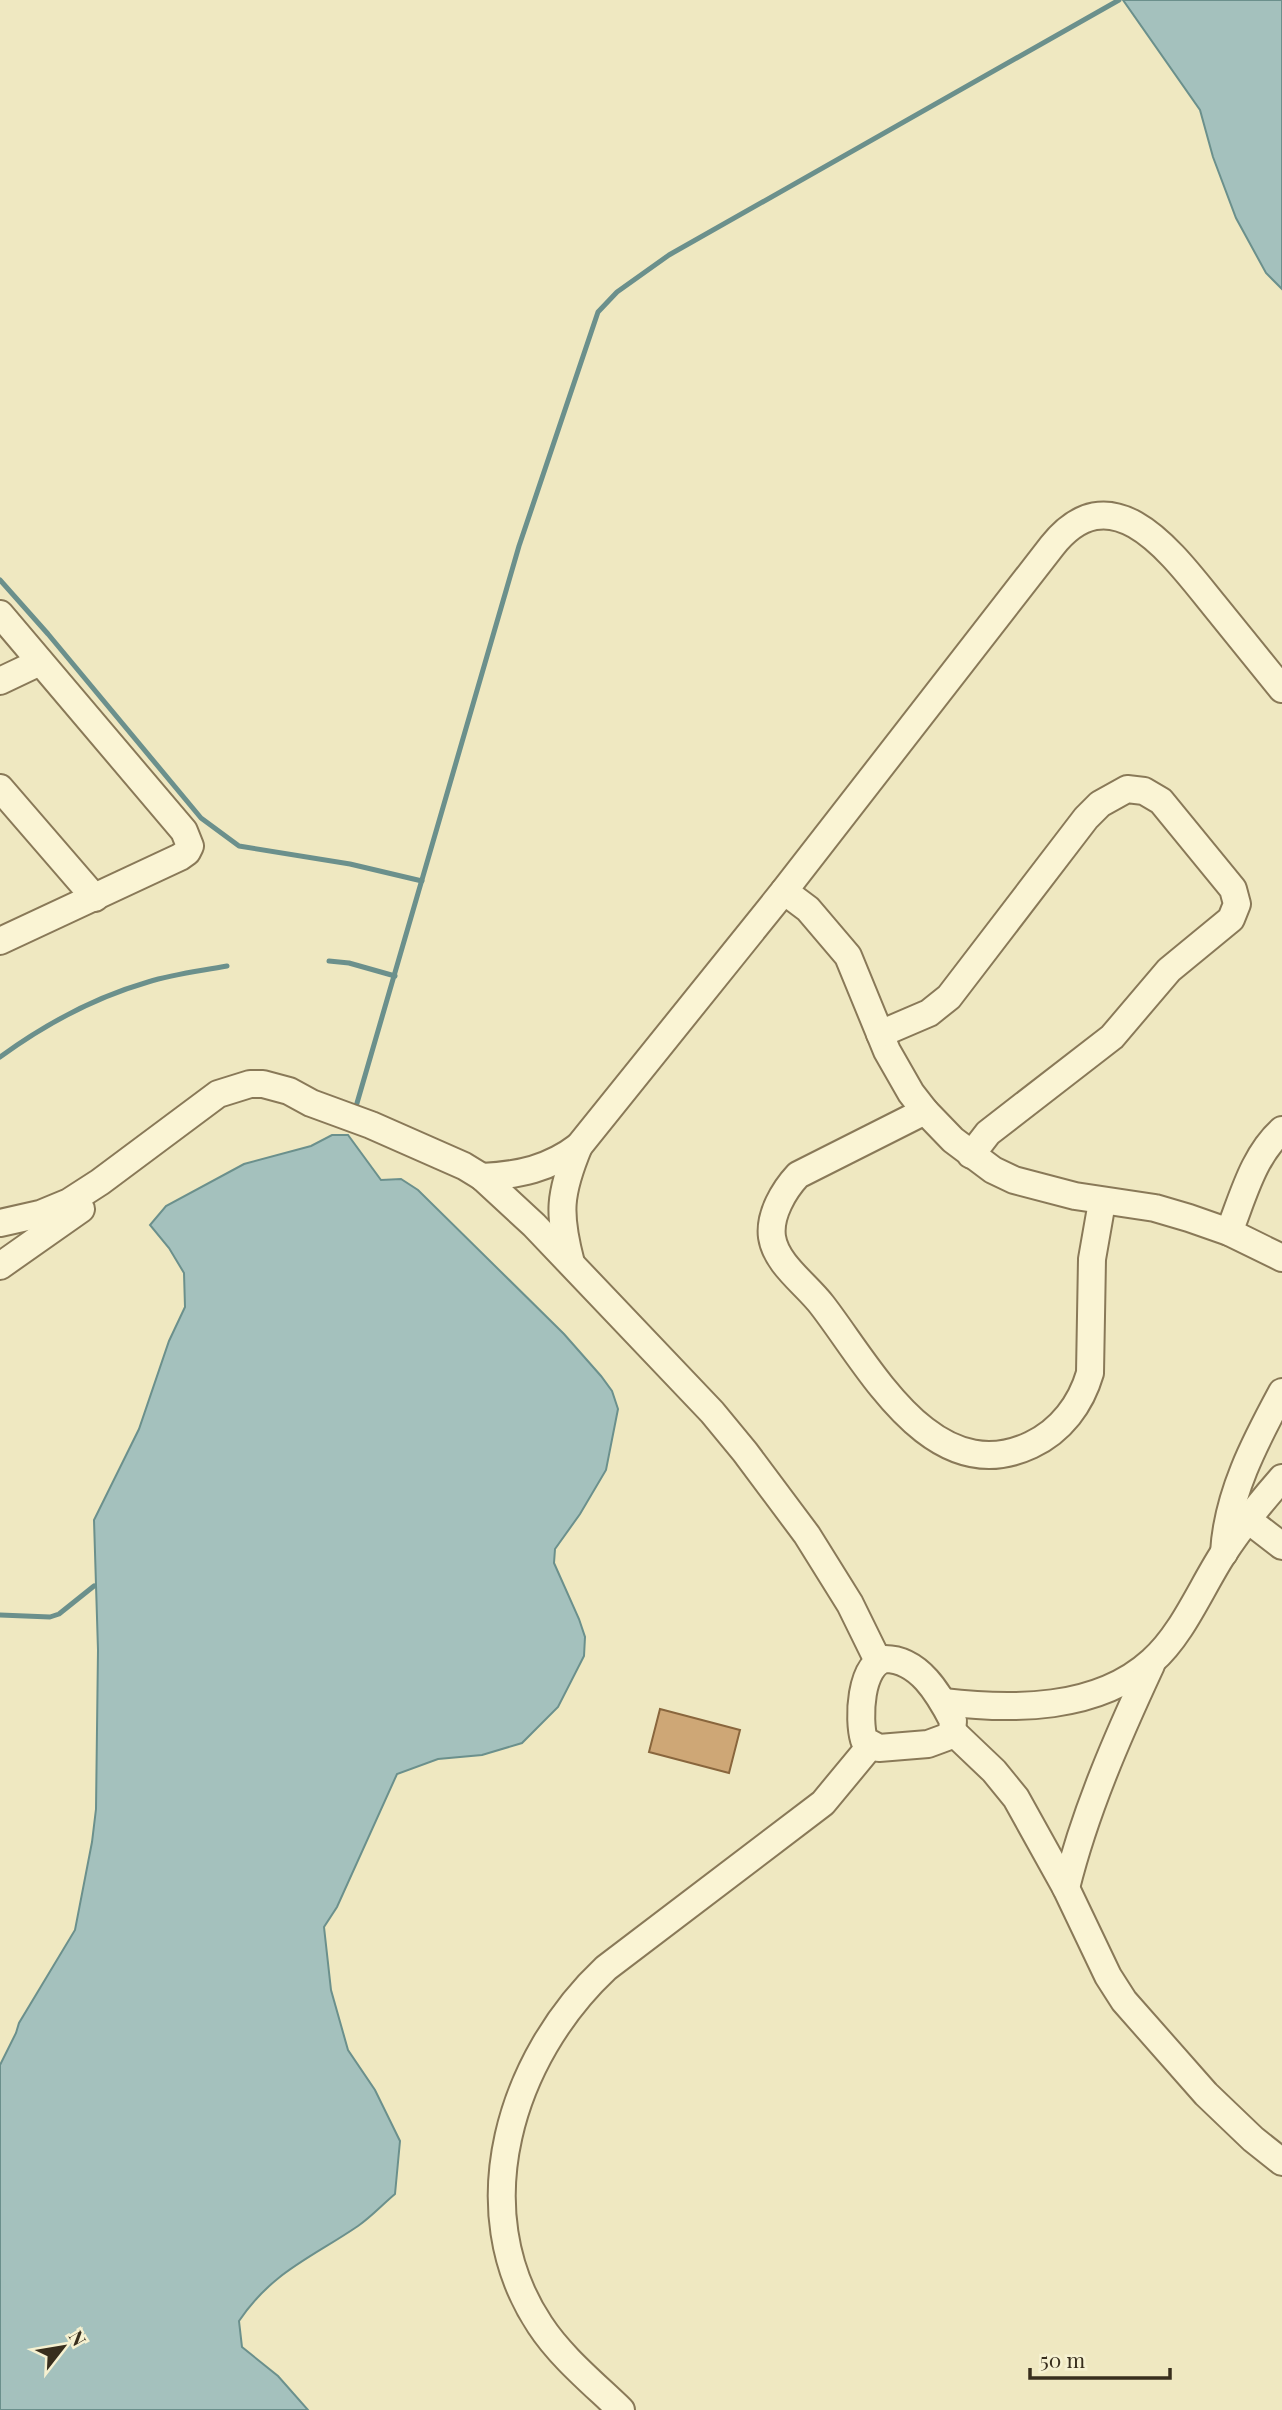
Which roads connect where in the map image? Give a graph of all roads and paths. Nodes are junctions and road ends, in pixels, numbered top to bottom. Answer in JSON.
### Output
{"nodes":[{"id":1,"x":0,"y":614,"type":"edge"},
{"id":2,"x":40,"y":662,"type":"junction"},
{"id":3,"x":0,"y":681,"type":"edge"},
{"id":4,"x":1282,"y":689,"type":"edge"},
{"id":5,"x":0,"y":788,"type":"edge"},
{"id":6,"x":784,"y":891,"type":"junction"},
{"id":7,"x":95,"y":898,"type":"junction"},
{"id":8,"x":0,"y":941,"type":"edge"},
{"id":9,"x":880,"y":1034,"type":"junction"},
{"id":10,"x":321,"y":1107,"type":"junction"},
{"id":11,"x":925,"y":1111,"type":"junction"},
{"id":12,"x":1282,"y":1130,"type":"edge"},
{"id":13,"x":579,"y":1146,"type":"junction"},
{"id":14,"x":971,"y":1154,"type":"junction"},
{"id":15,"x":482,"y":1177,"type":"junction"},
{"id":16,"x":1102,"y":1202,"type":"junction"},
{"id":17,"x":0,"y":1223,"type":"edge"},
{"id":18,"x":1229,"y":1232,"type":"junction"},
{"id":19,"x":1282,"y":1258,"type":"edge"},
{"id":20,"x":571,"y":1263,"type":"junction"},
{"id":21,"x":0,"y":1266,"type":"edge"},
{"id":22,"x":1282,"y":1392,"type":"edge"},
{"id":23,"x":1282,"y":1478,"type":"edge"},
{"id":24,"x":1239,"y":1513,"type":"junction"},
{"id":25,"x":1282,"y":1546,"type":"edge"},
{"id":26,"x":1154,"y":1660,"type":"junction"},
{"id":27,"x":878,"y":1661,"type":"junction"},
{"id":28,"x":943,"y":1702,"type":"junction"},
{"id":29,"x":952,"y":1731,"type":"junction"},
{"id":30,"x":871,"y":1745,"type":"junction"},
{"id":31,"x":1066,"y":1888,"type":"junction"},
{"id":32,"x":1282,"y":2161,"type":"edge"},
{"id":33,"x":621,"y":2410,"type":"edge"}],
"edges":[{"from":1,"to":2,"type":"street"},
{"from":2,"to":3,"type":"street"},
{"from":2,"to":7,"type":"street"},
{"from":4,"to":6,"type":"street"},
{"from":5,"to":7,"type":"street"},
{"from":6,"to":9,"type":"street"},
{"from":6,"to":13,"type":"street"},
{"from":7,"to":8,"type":"street"},
{"from":9,"to":11,"type":"street"},
{"from":9,"to":14,"type":"street"},
{"from":10,"to":15,"type":"street"},
{"from":10,"to":17,"type":"street"},
{"from":10,"to":21,"type":"street"},
{"from":11,"to":14,"type":"street"},
{"from":11,"to":16,"type":"street"},
{"from":12,"to":18,"type":"street"},
{"from":13,"to":15,"type":"street"},
{"from":13,"to":20,"type":"street"},
{"from":14,"to":16,"type":"street"},
{"from":15,"to":20,"type":"street"},
{"from":16,"to":18,"type":"street"},
{"from":18,"to":19,"type":"street"},
{"from":20,"to":27,"type":"street"},
{"from":22,"to":24,"type":"street"},
{"from":23,"to":24,"type":"street"},
{"from":24,"to":25,"type":"street"},
{"from":24,"to":26,"type":"street"},
{"from":26,"to":28,"type":"street"},
{"from":26,"to":31,"type":"street"},
{"from":27,"to":28,"type":"street"},
{"from":27,"to":30,"type":"street"},
{"from":28,"to":29,"type":"street"},
{"from":29,"to":30,"type":"street"},
{"from":29,"to":31,"type":"street"},
{"from":30,"to":33,"type":"street"},
{"from":31,"to":32,"type":"street"}]}
